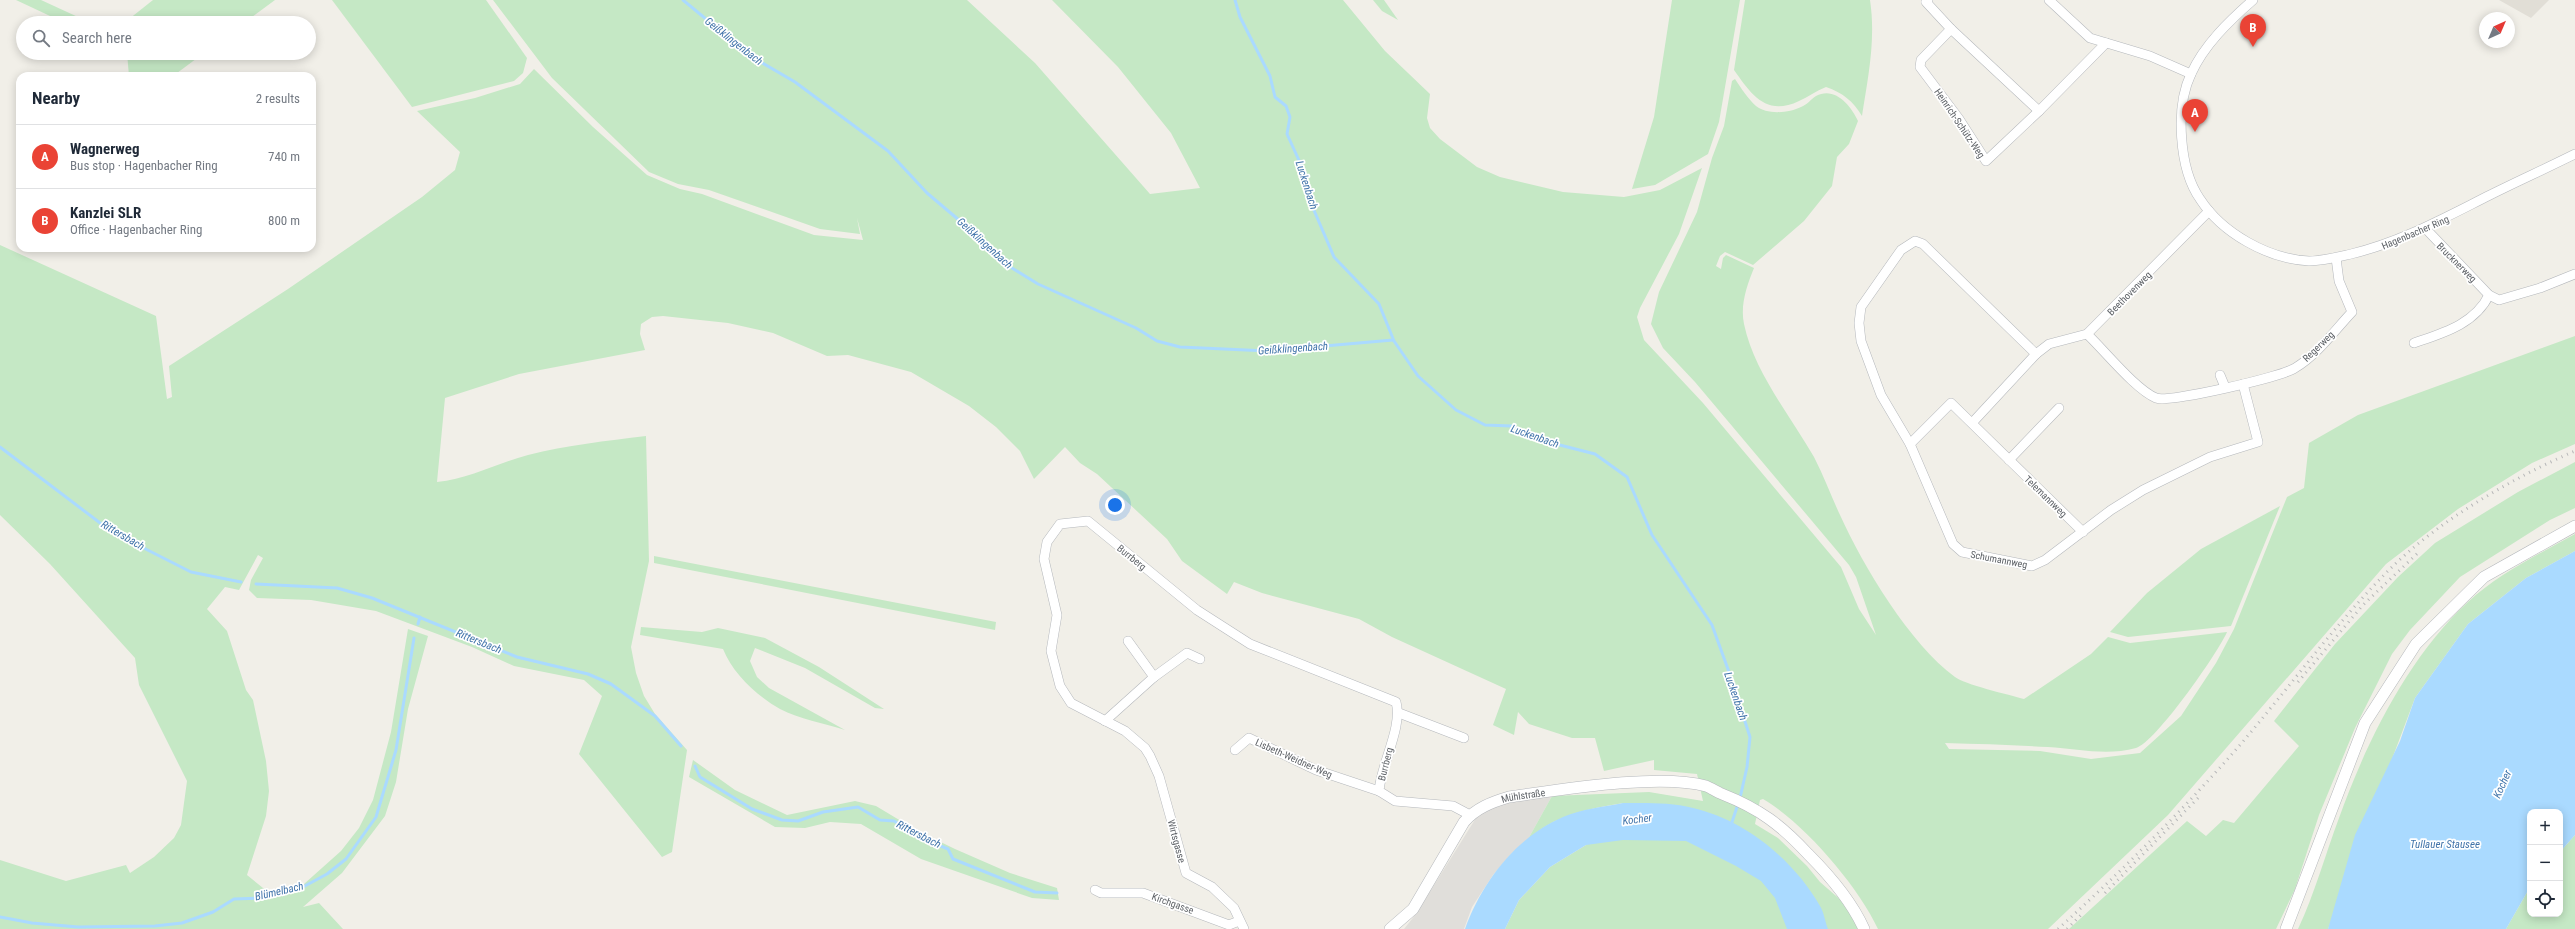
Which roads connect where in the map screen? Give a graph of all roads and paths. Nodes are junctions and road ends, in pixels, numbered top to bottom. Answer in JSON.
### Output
{"nodes":[{"id":1,"x":1928,"y":0,"type":"edge"},
{"id":2,"x":2049,"y":0,"type":"edge"},
{"id":3,"x":2253,"y":0,"type":"edge"},
{"id":4,"x":1951,"y":29,"type":"junction"},
{"id":5,"x":2106,"y":43,"type":"junction"},
{"id":6,"x":2191,"y":74,"type":"junction"},
{"id":7,"x":2039,"y":111,"type":"junction"},
{"id":8,"x":2575,"y":154,"type":"edge"},
{"id":9,"x":2209,"y":211,"type":"junction"},
{"id":10,"x":2425,"y":228,"type":"junction"},
{"id":11,"x":2336,"y":258,"type":"junction"},
{"id":12,"x":2575,"y":274,"type":"edge"},
{"id":13,"x":2489,"y":295,"type":"junction"},
{"id":14,"x":2087,"y":334,"type":"junction"},
{"id":15,"x":2414,"y":343,"type":"dead end"},
{"id":16,"x":2036,"y":354,"type":"junction"},
{"id":17,"x":2220,"y":375,"type":"dead end"},
{"id":18,"x":2243,"y":384,"type":"junction"},
{"id":19,"x":2225,"y":387,"type":"junction"},
{"id":20,"x":2059,"y":408,"type":"dead end"},
{"id":21,"x":1972,"y":423,"type":"junction"},
{"id":22,"x":1910,"y":444,"type":"junction"},
{"id":23,"x":2009,"y":460,"type":"junction"},
{"id":24,"x":2575,"y":526,"type":"edge"},
{"id":25,"x":2083,"y":532,"type":"junction"},
{"id":26,"x":1128,"y":641,"type":"dead end"},
{"id":27,"x":1200,"y":659,"type":"dead end"},
{"id":28,"x":1154,"y":677,"type":"junction"},
{"id":29,"x":1399,"y":713,"type":"junction"},
{"id":30,"x":1106,"y":721,"type":"junction"},
{"id":31,"x":1464,"y":738,"type":"dead end"},
{"id":32,"x":1236,"y":750,"type":"dead end"},
{"id":33,"x":1154,"y":762,"type":"joint"},
{"id":34,"x":1379,"y":791,"type":"junction"},
{"id":35,"x":1470,"y":815,"type":"junction"},
{"id":36,"x":1095,"y":890,"type":"dead end"},
{"id":37,"x":1242,"y":925,"type":"edge"},
{"id":38,"x":1390,"y":929,"type":"edge"},
{"id":39,"x":1864,"y":929,"type":"edge"},
{"id":40,"x":2286,"y":929,"type":"edge"}],
"edges":[{"from":1,"to":4,"type":"street"},
{"from":2,"to":5,"type":"street"},
{"from":3,"to":6,"type":"street","name":"Hagenbacher Ring"},
{"from":4,"to":7,"type":"street"},
{"from":4,"to":7,"type":"street","name":"Heinrich-Schütz-Weg"},
{"from":5,"to":6,"type":"street"},
{"from":5,"to":7,"type":"street","name":"Heinrich-Schütz-Weg"},
{"from":6,"to":9,"type":"street","name":"Hagenbacher Ring"},
{"from":8,"to":10,"type":"street","name":"Hagenbacher Ring"},
{"from":9,"to":11,"type":"street","name":"Hagenbacher Ring"},
{"from":9,"to":14,"type":"street","name":"Beethovenweg"},
{"from":10,"to":11,"type":"street","name":"Hagenbacher Ring"},
{"from":10,"to":13,"type":"street","name":"Brucknerweg"},
{"from":11,"to":18,"type":"street","name":"Regerweg"},
{"from":12,"to":13,"type":"street"},
{"from":13,"to":15,"type":"street"},
{"from":14,"to":16,"type":"street"},
{"from":14,"to":19,"type":"street","name":"Regerweg"},
{"from":16,"to":21,"type":"street"},
{"from":16,"to":22,"type":"street","name":"Schumannweg"},
{"from":17,"to":19,"type":"street"},
{"from":18,"to":19,"type":"street","name":"Regerweg"},
{"from":18,"to":25,"type":"street","name":"Schumannweg"},
{"from":20,"to":23,"type":"street"},
{"from":21,"to":22,"type":"street"},
{"from":21,"to":23,"type":"street","name":"Telemannweg"},
{"from":22,"to":25,"type":"street","name":"Schumannweg"},
{"from":23,"to":25,"type":"street","name":"Telemannweg"},
{"from":24,"to":40,"type":"street"},
{"from":26,"to":28,"type":"street"},
{"from":27,"to":28,"type":"street"},
{"from":28,"to":30,"type":"street"},
{"from":29,"to":30,"type":"street","name":"Burrberg"},
{"from":29,"to":31,"type":"street"},
{"from":29,"to":34,"type":"street","name":"Burrberg"},
{"from":30,"to":33,"type":"street","name":"Burrberg"},
{"from":32,"to":34,"type":"street","name":"Lisbeth-Weidner-Weg"},
{"from":33,"to":37,"type":"street","name":"Wirtsgasse"},
{"from":34,"to":35,"type":"street","name":"Burrberg"},
{"from":35,"to":38,"type":"street","name":"Mühlstraße"},
{"from":35,"to":39,"type":"street","name":"Mühlstraße"},
{"from":36,"to":37,"type":"street","name":"Kirchgasse"}]}
